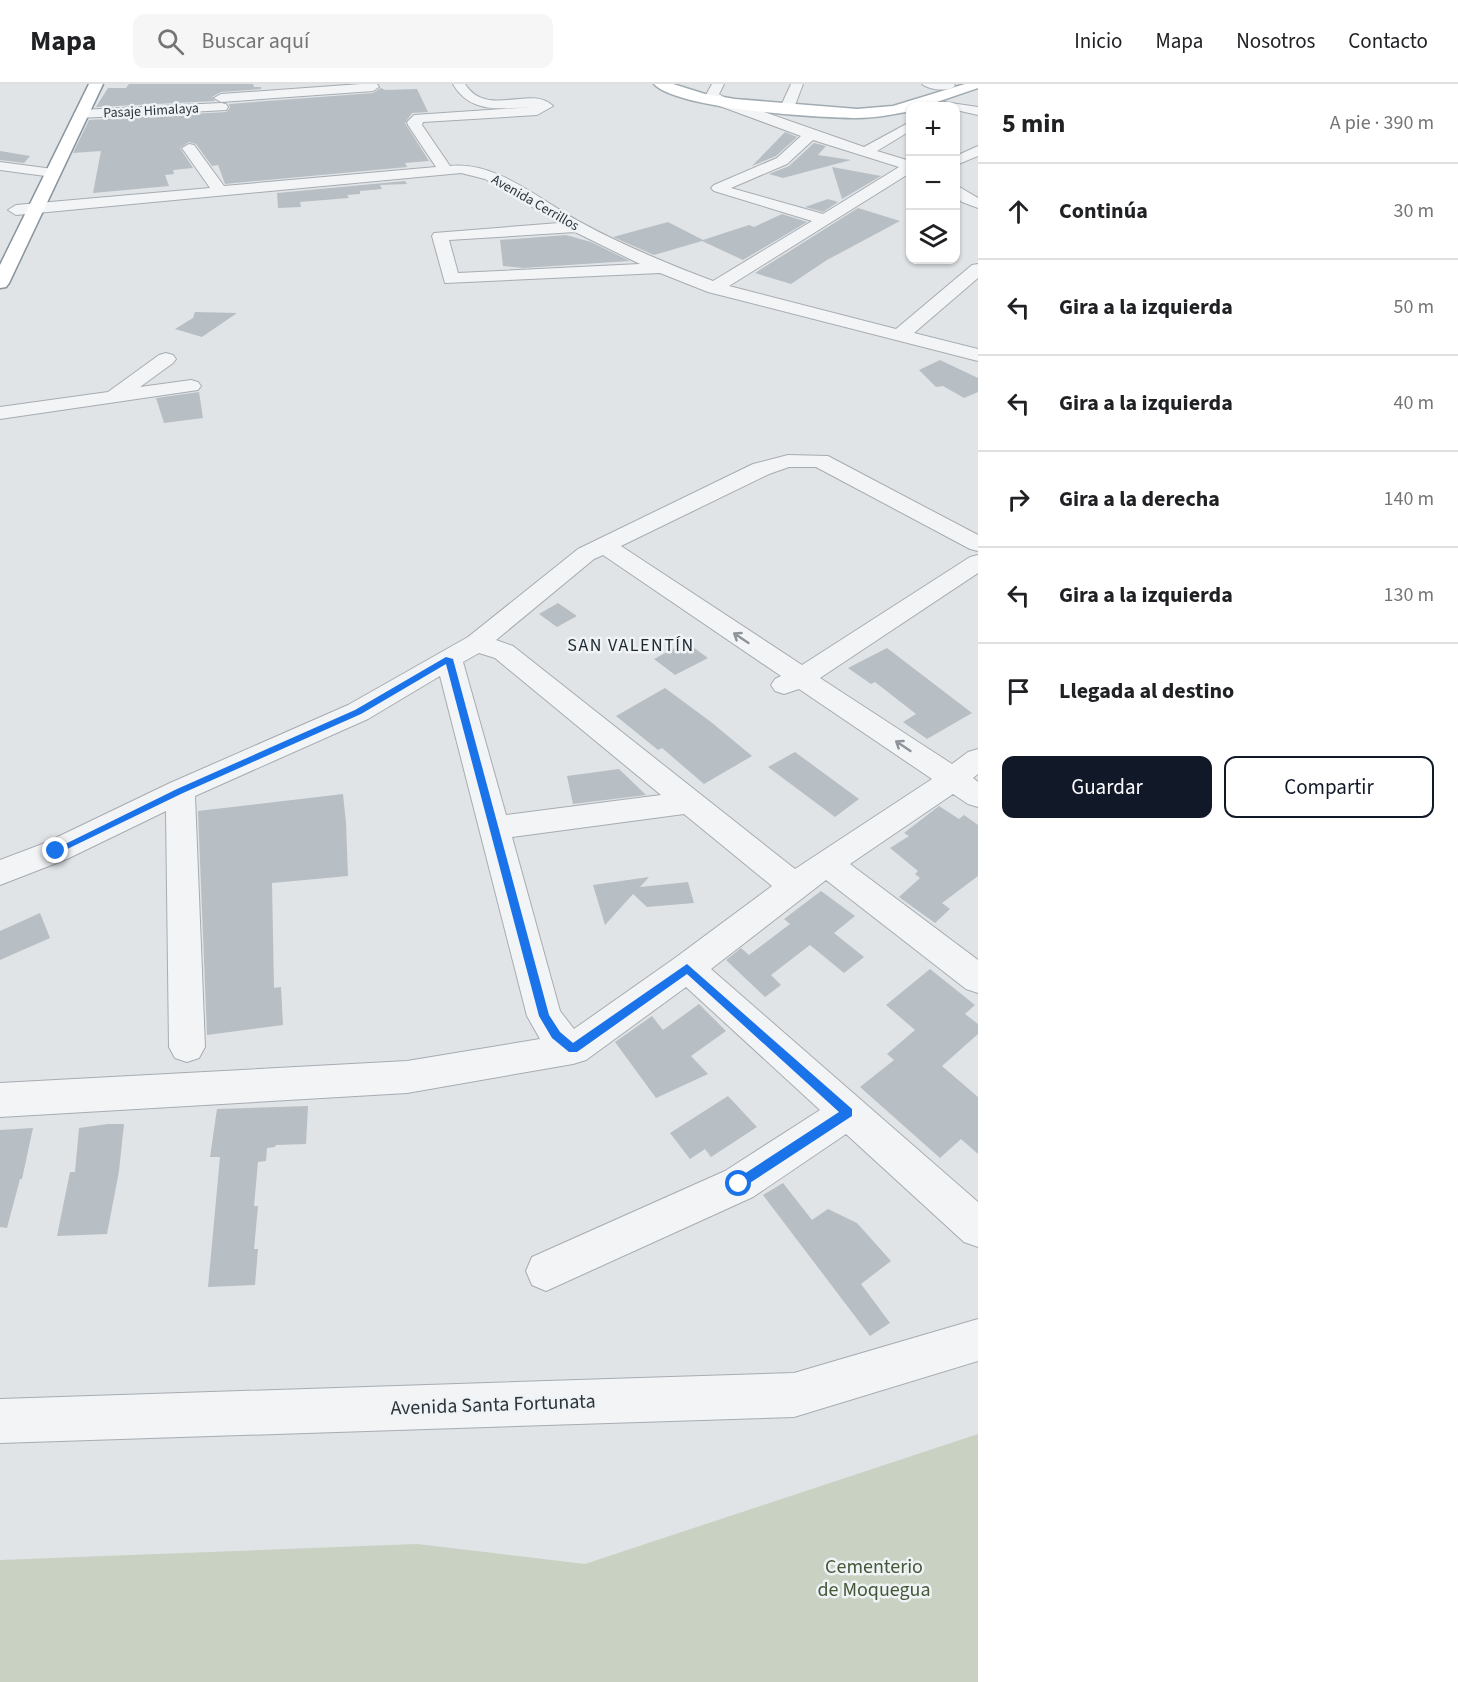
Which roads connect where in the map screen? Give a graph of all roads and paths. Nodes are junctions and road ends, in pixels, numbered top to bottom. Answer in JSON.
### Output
{"nodes":[{"id":1,"x":96,"y":84,"type":"edge"},
{"id":2,"x":220,"y":84,"type":"edge"},
{"id":3,"x":371,"y":84,"type":"edge"},
{"id":4,"x":459,"y":84,"type":"edge"},
{"id":5,"x":661,"y":84,"type":"edge"},
{"id":6,"x":681,"y":84,"type":"edge"},
{"id":7,"x":797,"y":84,"type":"edge"},
{"id":8,"x":928,"y":84,"type":"edge"},
{"id":9,"x":952,"y":85,"type":"edge"},
{"id":10,"x":973,"y":85,"type":"edge"},
{"id":11,"x":717,"y":94,"type":"edge"},
{"id":12,"x":71,"y":100,"type":"dead end"},
{"id":13,"x":787,"y":106,"type":"junction"},
{"id":14,"x":85,"y":107,"type":"junction"},
{"id":15,"x":222,"y":107,"type":"junction"},
{"id":16,"x":960,"y":107,"type":"edge"},
{"id":17,"x":847,"y":110,"type":"junction"},
{"id":18,"x":978,"y":111,"type":"edge"},
{"id":19,"x":906,"y":128,"type":"edge"},
{"id":20,"x":71,"y":133,"type":"junction"},
{"id":21,"x":54,"y":134,"type":"dead end"},
{"id":22,"x":811,"y":135,"type":"junction"},
{"id":23,"x":189,"y":148,"type":"dead end"},
{"id":24,"x":978,"y":150,"type":"edge"},
{"id":25,"x":867,"y":151,"type":"junction"},
{"id":26,"x":45,"y":152,"type":"dead end"},
{"id":27,"x":960,"y":159,"type":"edge"},
{"id":28,"x":906,"y":165,"type":"edge"},
{"id":29,"x":0,"y":166,"type":"edge"},
{"id":30,"x":906,"y":168,"type":"edge"},
{"id":31,"x":445,"y":169,"type":"junction"},
{"id":32,"x":45,"y":172,"type":"junction"},
{"id":33,"x":219,"y":190,"type":"junction"},
{"id":34,"x":960,"y":193,"type":"edge"},
{"id":35,"x":978,"y":203,"type":"edge"},
{"id":36,"x":35,"y":208,"type":"junction"},
{"id":37,"x":14,"y":215,"type":"joint"},
{"id":38,"x":824,"y":219,"type":"junction"},
{"id":39,"x":577,"y":227,"type":"junction"},
{"id":40,"x":523,"y":230,"type":"junction"},
{"id":41,"x":662,"y":268,"type":"junction"},
{"id":42,"x":978,"y":269,"type":"edge"},
{"id":43,"x":540,"y":276,"type":"junction"},
{"id":44,"x":0,"y":283,"type":"edge"},
{"id":45,"x":714,"y":288,"type":"junction"},
{"id":46,"x":900,"y":335,"type":"junction"},
{"id":47,"x":929,"y":344,"type":"junction"},
{"id":48,"x":978,"y":355,"type":"edge"},
{"id":49,"x":166,"y":359,"type":"dead end"},
{"id":50,"x":978,"y":368,"type":"edge"},
{"id":51,"x":191,"y":386,"type":"dead end"},
{"id":52,"x":113,"y":397,"type":"junction"},
{"id":53,"x":0,"y":413,"type":"edge"},
{"id":54,"x":978,"y":544,"type":"edge"},
{"id":55,"x":595,"y":550,"type":"junction"},
{"id":56,"x":978,"y":562,"type":"edge"},
{"id":57,"x":477,"y":644,"type":"junction"},
{"id":58,"x":449,"y":659,"type":"junction"},
{"id":59,"x":790,"y":683,"type":"junction"},
{"id":60,"x":978,"y":759,"type":"edge"},
{"id":61,"x":955,"y":789,"type":"edge"},
{"id":62,"x":180,"y":791,"type":"junction"},
{"id":63,"x":690,"y":802,"type":"junction"},
{"id":64,"x":494,"y":828,"type":"junction"},
{"id":65,"x":826,"y":863,"type":"junction"},
{"id":66,"x":0,"y":873,"type":"edge"},
{"id":67,"x":794,"y":886,"type":"junction"},
{"id":68,"x":687,"y":968,"type":"junction"},
{"id":69,"x":978,"y":979,"type":"edge"},
{"id":70,"x":187,"y":1047,"type":"dead end"},
{"id":71,"x":573,"y":1049,"type":"junction"},
{"id":72,"x":0,"y":1100,"type":"edge"},
{"id":73,"x":848,"y":1112,"type":"junction"},
{"id":74,"x":978,"y":1228,"type":"edge"},
{"id":75,"x":546,"y":1271,"type":"dead end"},
{"id":76,"x":978,"y":1340,"type":"edge"},
{"id":77,"x":0,"y":1421,"type":"edge"}],
"edges":[{"from":1,"to":14,"type":"main road"},
{"from":2,"to":15,"type":"street"},
{"from":3,"to":15,"type":"street","name":"Pasaje Himalaya"},
{"from":4,"to":31,"type":"street"},
{"from":5,"to":11,"type":"main road"},
{"from":6,"to":11,"type":"main road"},
{"from":7,"to":13,"type":"street"},
{"from":8,"to":9,"type":"street"},
{"from":9,"to":17,"type":"main road"},
{"from":10,"to":17,"type":"main road"},
{"from":11,"to":13,"type":"main road"},
{"from":11,"to":22,"type":"street"},
{"from":12,"to":14,"type":"main road"},
{"from":13,"to":17,"type":"main road"},
{"from":14,"to":15,"type":"street","name":"Pasaje Himalaya"},
{"from":14,"to":20,"type":"main road"},
{"from":16,"to":18,"type":"street"},
{"from":19,"to":25,"type":"street"},
{"from":20,"to":21,"type":"main road"},
{"from":20,"to":32,"type":"main road"},
{"from":22,"to":25,"type":"street"},
{"from":22,"to":38,"type":"street"},
{"from":23,"to":33,"type":"street"},
{"from":24,"to":27,"type":"street"},
{"from":25,"to":28,"type":"street"},
{"from":26,"to":32,"type":"main road"},
{"from":29,"to":32,"type":"street"},
{"from":30,"to":38,"type":"street"},
{"from":31,"to":33,"type":"street","name":"Avenida Cerrillos"},
{"from":31,"to":39,"type":"street","name":"Avenida Cerrillos"},
{"from":32,"to":36,"type":"main road"},
{"from":32,"to":37,"type":"main road"},
{"from":33,"to":36,"type":"street","name":"Avenida Cerrillos"},
{"from":34,"to":35,"type":"street"},
{"from":36,"to":37,"type":"street","name":"Avenida Cerrillos"},
{"from":36,"to":44,"type":"main road"},
{"from":38,"to":45,"type":"street"},
{"from":39,"to":40,"type":"street"},
{"from":39,"to":41,"type":"street","name":"Avenida Cerrillos"},
{"from":40,"to":43,"type":"street"},
{"from":40,"to":43,"type":"street"},
{"from":41,"to":43,"type":"street"},
{"from":41,"to":45,"type":"street","name":"Avenida Cerrillos"},
{"from":42,"to":46,"type":"street"},
{"from":45,"to":46,"type":"street","name":"Avenida Cerrillos"},
{"from":46,"to":47,"type":"street","name":"Avenida Cerrillos"},
{"from":47,"to":48,"type":"street","name":"Avenida Cerrillos"},
{"from":47,"to":50,"type":"street","name":"Avenida Cerrillos"},
{"from":49,"to":52,"type":"street"},
{"from":51,"to":52,"type":"street"},
{"from":52,"to":53,"type":"street"},
{"from":54,"to":55,"type":"street"},
{"from":55,"to":57,"type":"street"},
{"from":55,"to":59,"type":"street"},
{"from":56,"to":59,"type":"street"},
{"from":57,"to":58,"type":"street"},
{"from":57,"to":63,"type":"street"},
{"from":58,"to":62,"type":"street"},
{"from":58,"to":64,"type":"street"},
{"from":59,"to":61,"type":"street"},
{"from":60,"to":61,"type":"street"},
{"from":61,"to":65,"type":"street"},
{"from":62,"to":66,"type":"street"},
{"from":62,"to":70,"type":"street"},
{"from":63,"to":64,"type":"street"},
{"from":63,"to":67,"type":"street"},
{"from":64,"to":71,"type":"street"},
{"from":65,"to":67,"type":"street"},
{"from":65,"to":69,"type":"street"},
{"from":67,"to":68,"type":"street"},
{"from":68,"to":71,"type":"street"},
{"from":68,"to":73,"type":"street"},
{"from":71,"to":72,"type":"street"},
{"from":73,"to":74,"type":"street"},
{"from":73,"to":75,"type":"street"},
{"from":76,"to":77,"type":"street","name":"Avenida Santa Fortunata"}]}
